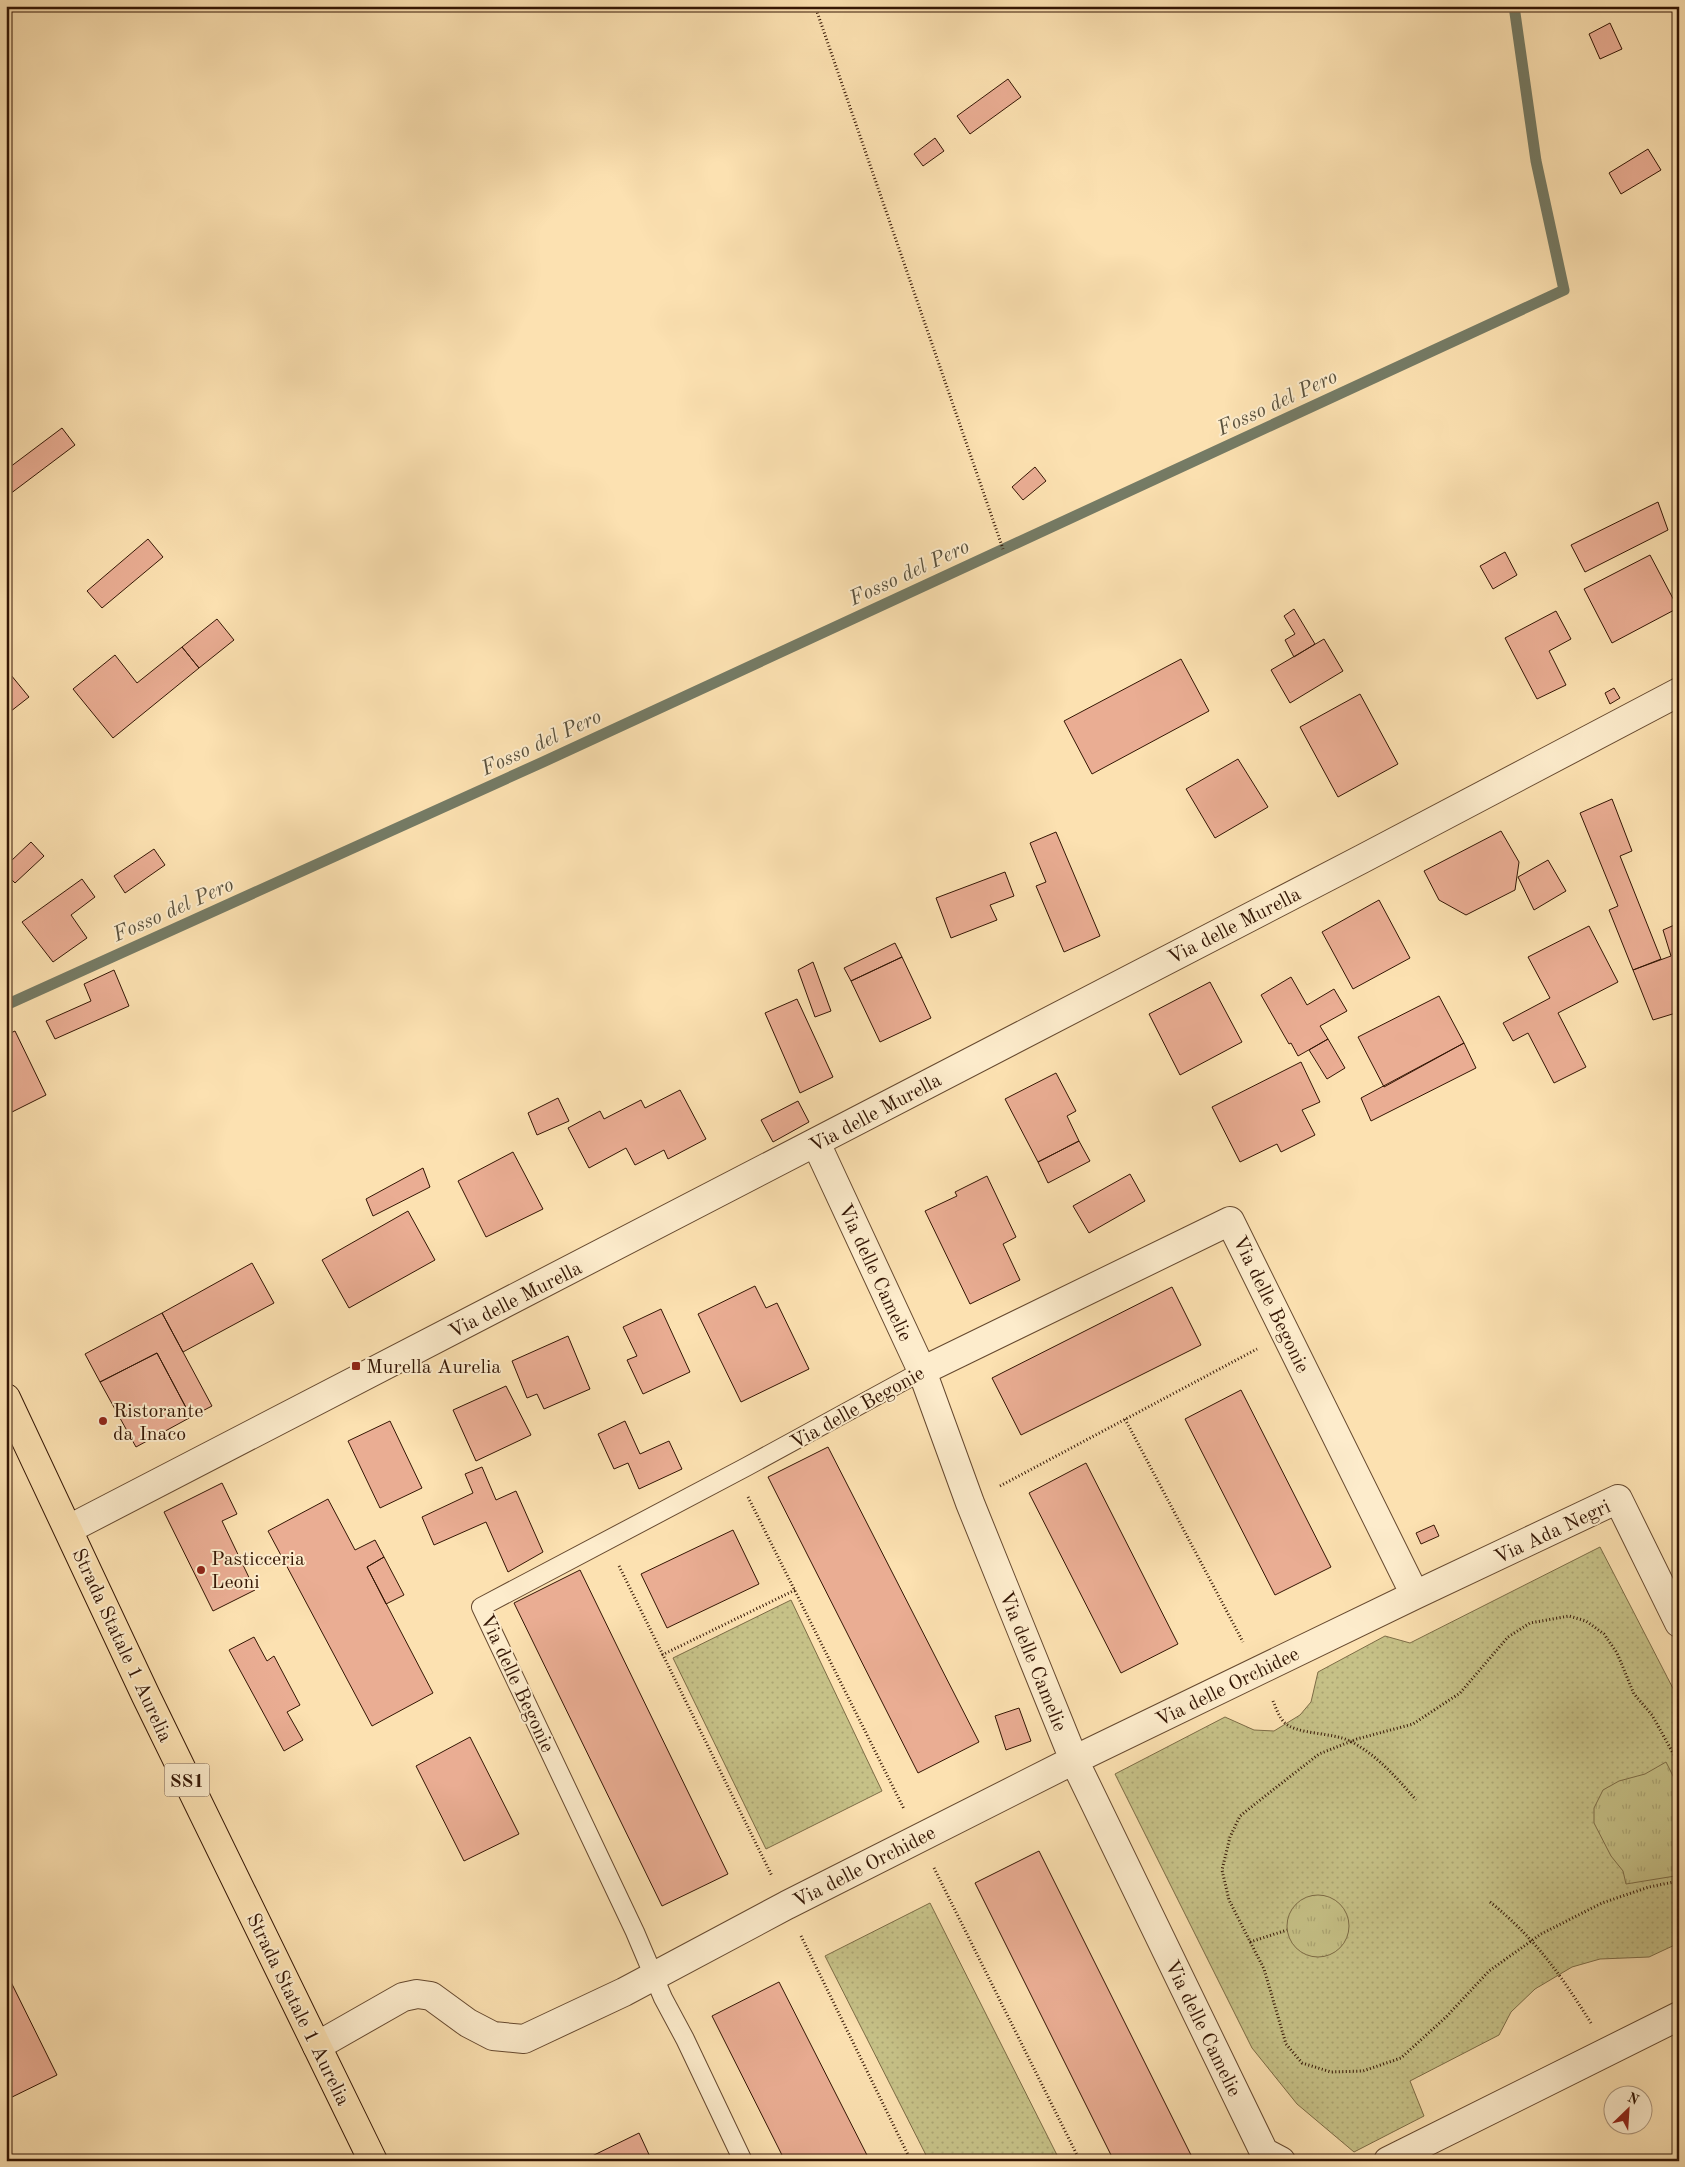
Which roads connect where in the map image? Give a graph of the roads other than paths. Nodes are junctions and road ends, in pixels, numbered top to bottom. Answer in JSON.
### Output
{"nodes":[{"id":1,"x":1679,"y":692,"type":"edge"},
{"id":2,"x":816,"y":1143,"type":"junction"},
{"id":3,"x":922,"y":1371,"type":"junction"},
{"id":4,"x":6,"y":1398,"type":"edge"},
{"id":5,"x":70,"y":1529,"type":"junction"},
{"id":6,"x":1415,"y":1595,"type":"junction"},
{"id":7,"x":1679,"y":1623,"type":"edge"},
{"id":8,"x":1074,"y":1760,"type":"junction"},
{"id":9,"x":655,"y":1976,"type":"junction"},
{"id":10,"x":1679,"y":2016,"type":"edge"},
{"id":11,"x":317,"y":2046,"type":"junction"},
{"id":12,"x":1271,"y":2158,"type":"edge"},
{"id":13,"x":373,"y":2161,"type":"edge"},
{"id":14,"x":743,"y":2161,"type":"edge"},
{"id":15,"x":1388,"y":2161,"type":"edge"}],
"edges":[{"from":1,"to":2,"type":"street","name":"Via delle Murella"},
{"from":2,"to":3,"type":"street","name":"Via delle Camelie"},
{"from":2,"to":5,"type":"street","name":"Via delle Murella"},
{"from":3,"to":6,"type":"street","name":"Via delle Begonie"},
{"from":3,"to":8,"type":"street","name":"Via delle Camelie"},
{"from":3,"to":9,"type":"lane","name":"Via delle Begonie"},
{"from":4,"to":5,"type":"main road","name":"Strada Statale 1 Aurelia","number":"SS1"},
{"from":5,"to":11,"type":"main road","name":"Strada Statale 1 Aurelia","number":"SS1"},
{"from":6,"to":7,"type":"street","name":"Via Ada Negri"},
{"from":6,"to":8,"type":"street","name":"Via delle Orchidee"},
{"from":8,"to":9,"type":"street","name":"Via delle Orchidee"},
{"from":8,"to":12,"type":"street","name":"Via delle Camelie"},
{"from":9,"to":11,"type":"street","name":"Via delle Orchidee"},
{"from":9,"to":14,"type":"lane"},
{"from":10,"to":15,"type":"street"},
{"from":11,"to":13,"type":"main road","name":"Strada Statale 1 Aurelia","number":"SS1"}]}
